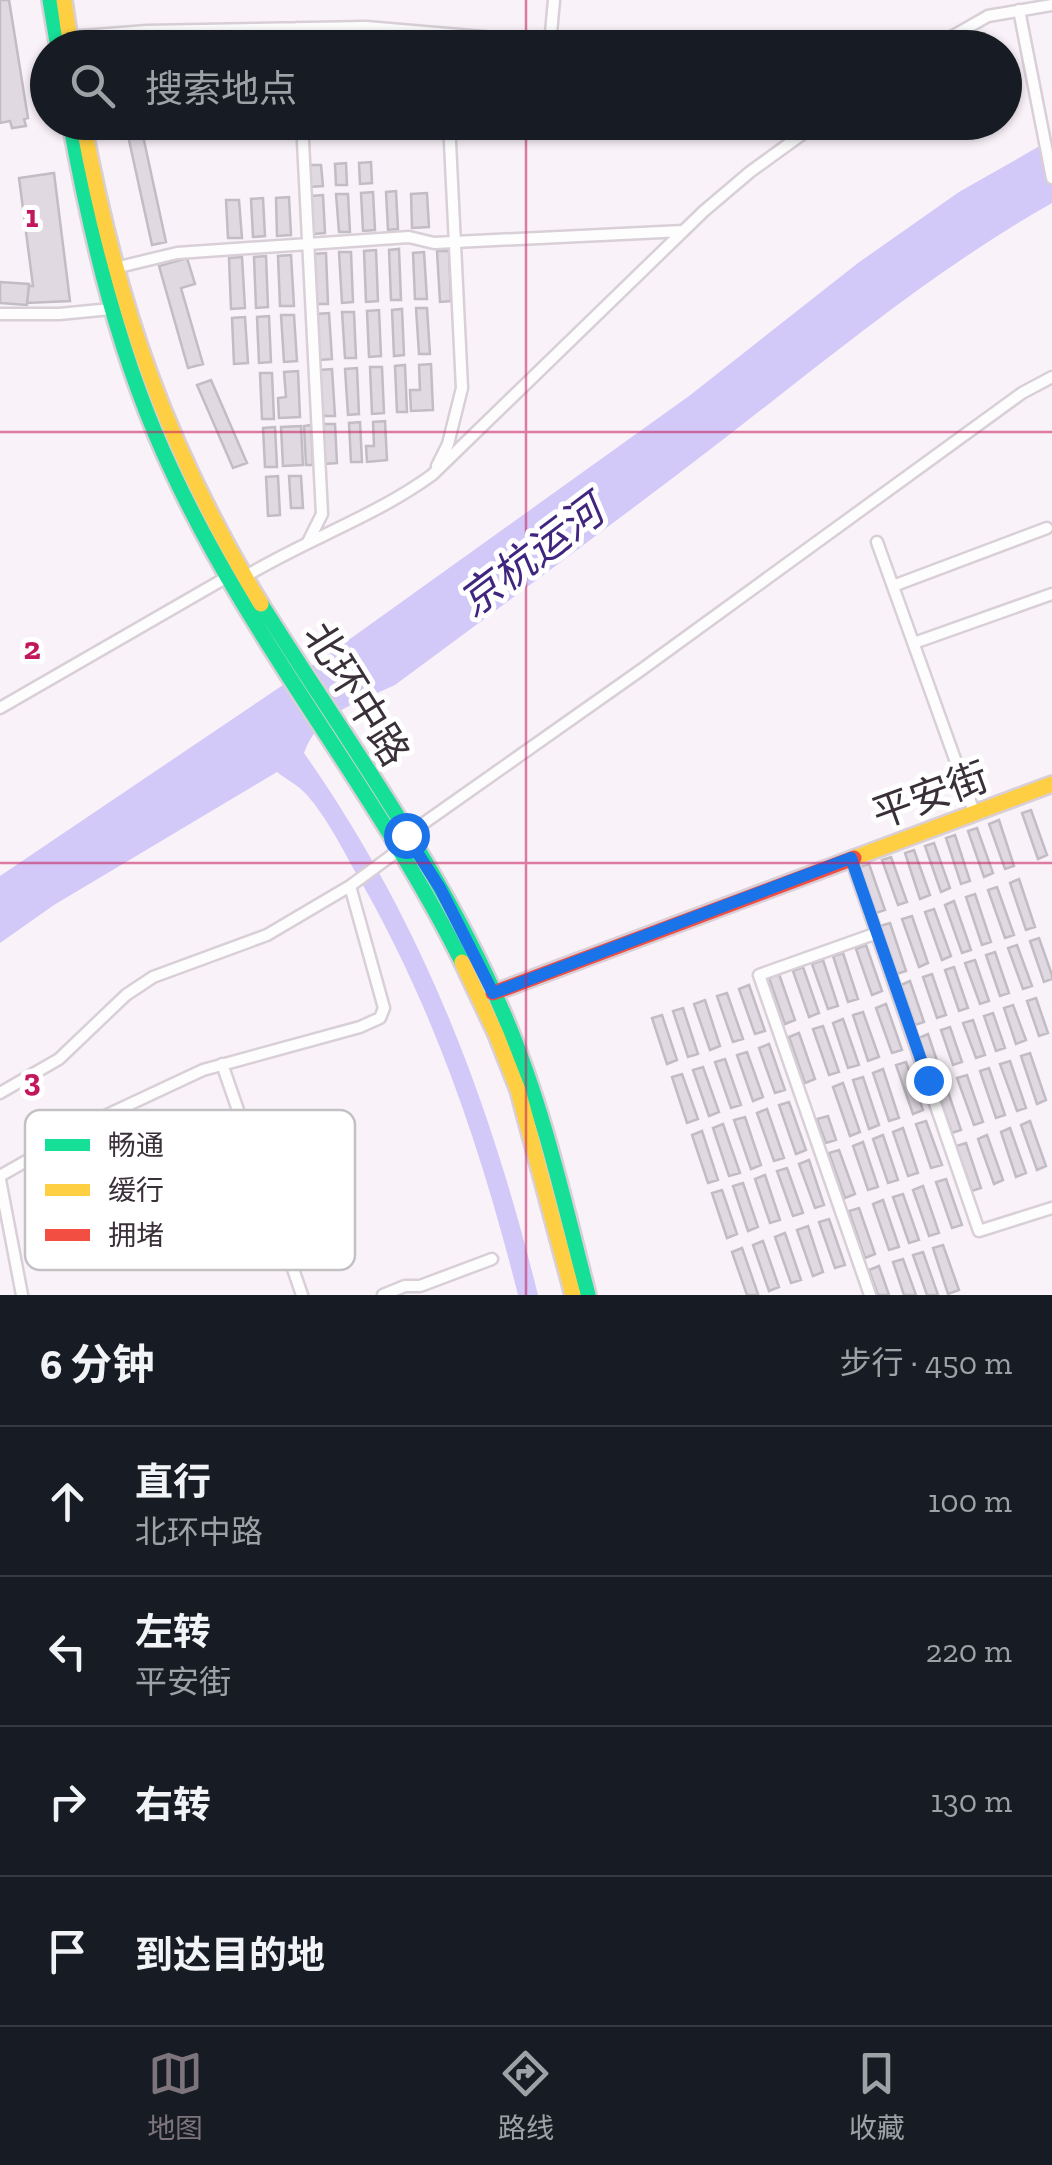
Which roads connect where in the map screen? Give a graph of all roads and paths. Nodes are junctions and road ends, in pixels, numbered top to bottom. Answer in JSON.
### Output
{"nodes":[{"id":1,"x":50,"y":0,"type":"edge"},
{"id":2,"x":64,"y":0,"type":"edge"},
{"id":3,"x":554,"y":0,"type":"edge"},
{"id":4,"x":1052,"y":5,"type":"edge"},
{"id":5,"x":1019,"y":10,"type":"junction"},
{"id":6,"x":297,"y":28,"type":"joint"},
{"id":7,"x":61,"y":30,"type":"edge"},
{"id":8,"x":65,"y":30,"type":"edge"},
{"id":9,"x":197,"y":30,"type":"edge"},
{"id":10,"x":384,"y":30,"type":"edge"},
{"id":11,"x":551,"y":30,"type":"edge"},
{"id":12,"x":964,"y":30,"type":"edge"},
{"id":13,"x":73,"y":140,"type":"edge"},
{"id":14,"x":88,"y":140,"type":"edge"},
{"id":15,"x":303,"y":140,"type":"edge"},
{"id":16,"x":450,"y":140,"type":"edge"},
{"id":17,"x":794,"y":140,"type":"edge"},
{"id":18,"x":1052,"y":178,"type":"edge"},
{"id":19,"x":684,"y":231,"type":"junction"},
{"id":20,"x":455,"y":242,"type":"junction"},
{"id":21,"x":308,"y":244,"type":"junction"},
{"id":22,"x":115,"y":268,"type":"junction"},
{"id":23,"x":111,"y":309,"type":"junction"},
{"id":24,"x":0,"y":314,"type":"edge"},
{"id":25,"x":1052,"y":377,"type":"edge"},
{"id":26,"x":432,"y":475,"type":"junction"},
{"id":27,"x":1047,"y":528,"type":"dead end"},
{"id":28,"x":308,"y":542,"type":"junction"},
{"id":29,"x":877,"y":542,"type":"dead end"},
{"id":30,"x":237,"y":576,"type":"junction"},
{"id":31,"x":893,"y":586,"type":"junction"},
{"id":32,"x":1052,"y":594,"type":"edge"},
{"id":33,"x":914,"y":643,"type":"junction"},
{"id":34,"x":0,"y":708,"type":"edge"},
{"id":35,"x":1052,"y":784,"type":"edge"},
{"id":36,"x":974,"y":812,"type":"junction"},
{"id":37,"x":402,"y":842,"type":"junction"},
{"id":38,"x":851,"y":858,"type":"junction"},
{"id":39,"x":350,"y":886,"type":"junction"},
{"id":40,"x":876,"y":933,"type":"junction"},
{"id":41,"x":493,"y":993,"type":"junction"},
{"id":42,"x":222,"y":1064,"type":"junction"},
{"id":43,"x":0,"y":1092,"type":"edge"},
{"id":44,"x":118,"y":1110,"type":"edge"},
{"id":45,"x":238,"y":1110,"type":"edge"},
{"id":46,"x":25,"y":1163,"type":"edge"},
{"id":47,"x":0,"y":1178,"type":"edge"},
{"id":48,"x":1052,"y":1208,"type":"edge"},
{"id":49,"x":492,"y":1258,"type":"dead end"},
{"id":50,"x":293,"y":1270,"type":"edge"},
{"id":51,"x":22,"y":1295,"type":"edge"},
{"id":52,"x":302,"y":1295,"type":"edge"},
{"id":53,"x":383,"y":1295,"type":"edge"},
{"id":54,"x":573,"y":1295,"type":"edge"},
{"id":55,"x":588,"y":1295,"type":"edge"},
{"id":56,"x":870,"y":1295,"type":"edge"}],
"edges":[{"from":1,"to":7,"type":"main road"},
{"from":2,"to":8,"type":"main road"},
{"from":3,"to":11,"type":"street"},
{"from":4,"to":5,"type":"street"},
{"from":5,"to":12,"type":"street"},
{"from":5,"to":18,"type":"street"},
{"from":6,"to":9,"type":"street"},
{"from":6,"to":10,"type":"street"},
{"from":13,"to":23,"type":"main road","name":"北环中路"},
{"from":14,"to":22,"type":"main road","name":"北环中路"},
{"from":15,"to":21,"type":"street"},
{"from":16,"to":20,"type":"street"},
{"from":17,"to":19,"type":"street"},
{"from":19,"to":20,"type":"street"},
{"from":19,"to":26,"type":"street"},
{"from":20,"to":21,"type":"street"},
{"from":20,"to":26,"type":"street"},
{"from":21,"to":22,"type":"street"},
{"from":21,"to":28,"type":"street"},
{"from":22,"to":30,"type":"main road","name":"北环中路"},
{"from":23,"to":24,"type":"street"},
{"from":23,"to":30,"type":"main road","name":"北环中路"},
{"from":25,"to":37,"type":"street"},
{"from":26,"to":28,"type":"street"},
{"from":27,"to":31,"type":"street"},
{"from":28,"to":30,"type":"street"},
{"from":29,"to":31,"type":"street"},
{"from":30,"to":34,"type":"street"},
{"from":30,"to":37,"type":"main road","name":"北环中路"},
{"from":31,"to":33,"type":"street"},
{"from":32,"to":33,"type":"street"},
{"from":33,"to":36,"type":"street"},
{"from":35,"to":36,"type":"main road","name":"平安街"},
{"from":36,"to":38,"type":"main road","name":"平安街"},
{"from":37,"to":39,"type":"street"},
{"from":37,"to":41,"type":"main road","name":"北环中路"},
{"from":37,"to":54,"type":"main road","name":"北环中路"},
{"from":38,"to":40,"type":"street"},
{"from":38,"to":41,"type":"main road","name":"平安街"},
{"from":39,"to":42,"type":"street"},
{"from":39,"to":43,"type":"street"},
{"from":40,"to":48,"type":"street"},
{"from":40,"to":56,"type":"street"},
{"from":41,"to":55,"type":"main road","name":"北环中路"},
{"from":42,"to":44,"type":"street"},
{"from":42,"to":45,"type":"street"},
{"from":46,"to":47,"type":"street"},
{"from":47,"to":51,"type":"street"},
{"from":49,"to":53,"type":"street"},
{"from":50,"to":52,"type":"street"}]}
